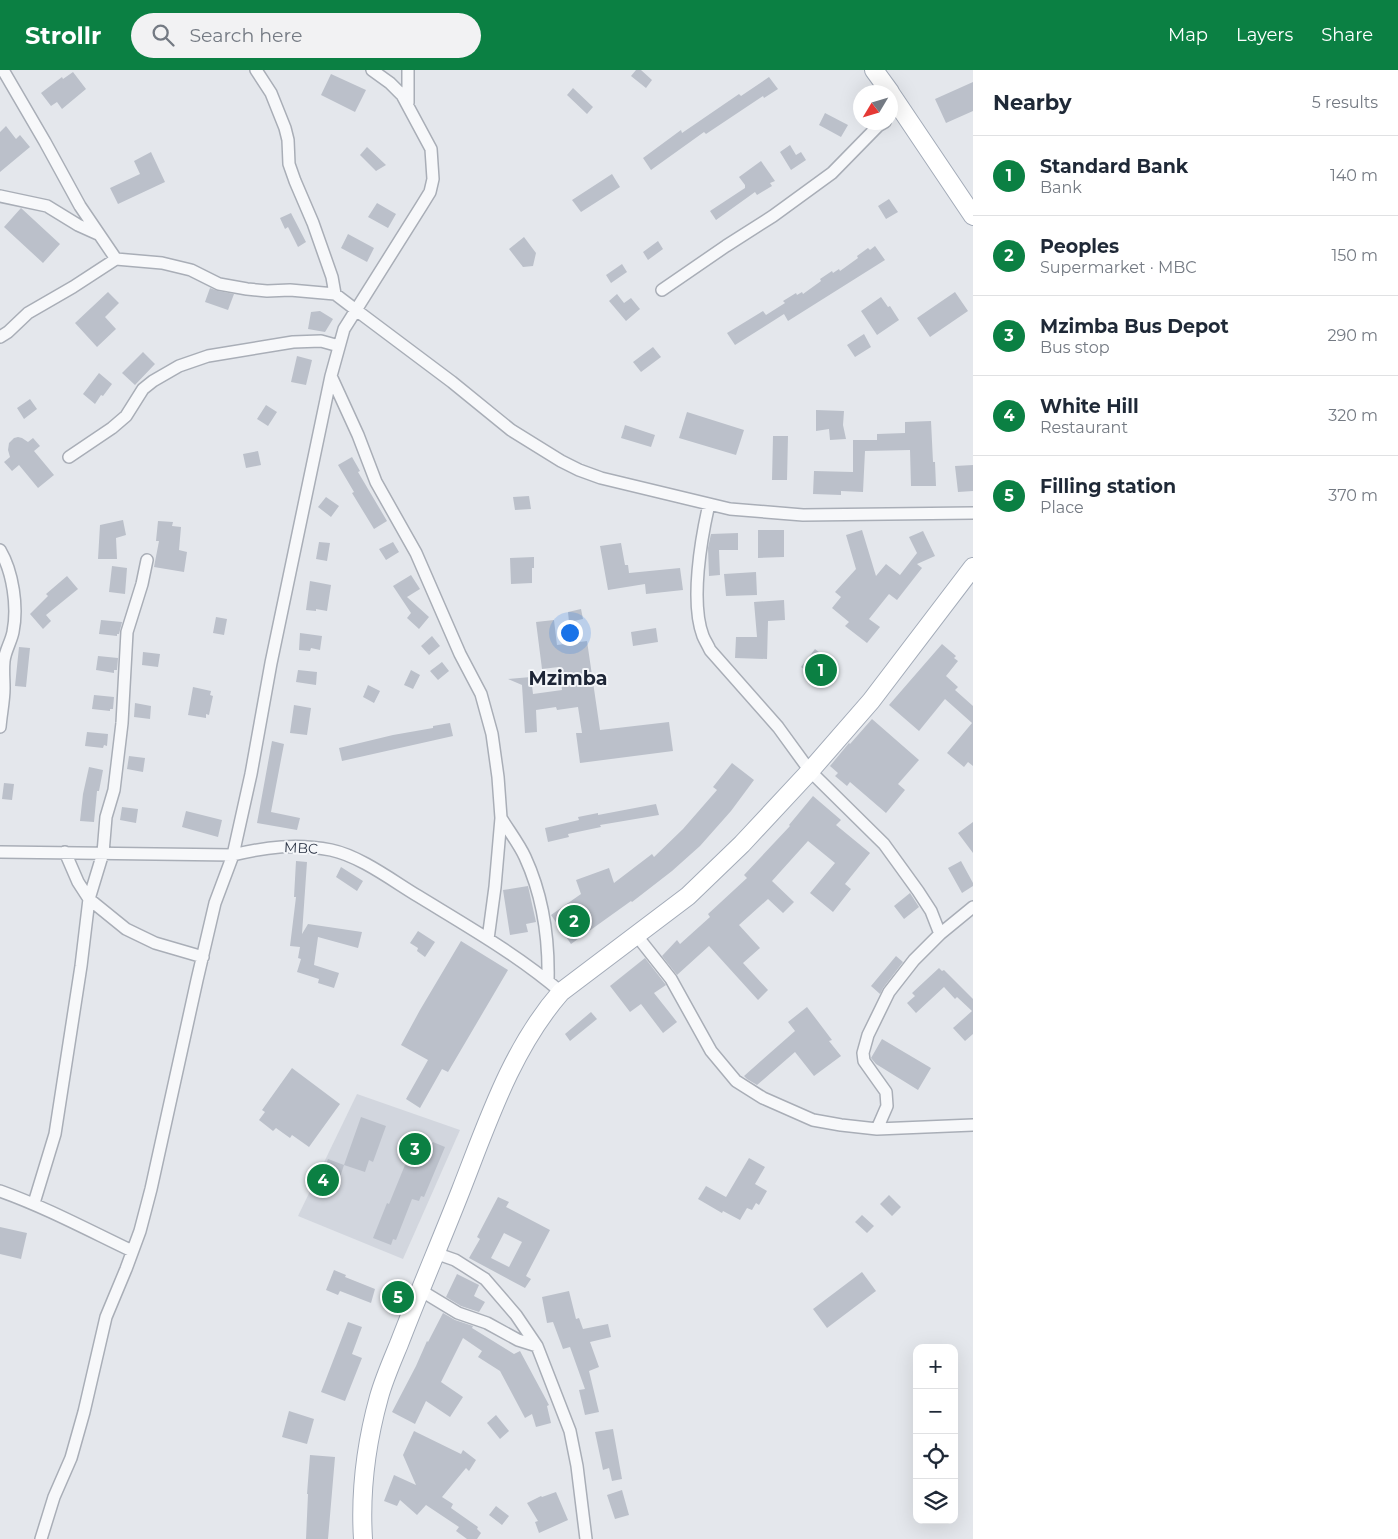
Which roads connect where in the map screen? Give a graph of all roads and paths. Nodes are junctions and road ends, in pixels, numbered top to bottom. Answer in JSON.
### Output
{"nodes":[{"id":1,"x":3,"y":70,"type":"edge"},
{"id":2,"x":256,"y":70,"type":"edge"},
{"id":3,"x":372,"y":70,"type":"edge"},
{"id":4,"x":408,"y":70,"type":"edge"},
{"id":5,"x":874,"y":70,"type":"edge"},
{"id":6,"x":884,"y":85,"type":"edge"},
{"id":7,"x":408,"y":107,"type":"junction"},
{"id":8,"x":898,"y":118,"type":"edge"},
{"id":9,"x":874,"y":130,"type":"edge"},
{"id":10,"x":0,"y":196,"type":"edge"},
{"id":11,"x":973,"y":216,"type":"edge"},
{"id":12,"x":98,"y":234,"type":"junction"},
{"id":13,"x":116,"y":259,"type":"junction"},
{"id":14,"x":662,"y":290,"type":"dead end"},
{"id":15,"x":335,"y":294,"type":"junction"},
{"id":16,"x":356,"y":310,"type":"junction"},
{"id":17,"x":0,"y":337,"type":"edge"},
{"id":18,"x":338,"y":346,"type":"junction"},
{"id":19,"x":332,"y":376,"type":"junction"},
{"id":20,"x":69,"y":457,"type":"dead end"},
{"id":21,"x":709,"y":504,"type":"junction"},
{"id":22,"x":973,"y":513,"type":"edge"},
{"id":23,"x":0,"y":550,"type":"edge"},
{"id":24,"x":147,"y":560,"type":"dead end"},
{"id":25,"x":4,"y":563,"type":"edge"},
{"id":26,"x":973,"y":567,"type":"edge"},
{"id":27,"x":0,"y":727,"type":"edge"},
{"id":28,"x":810,"y":771,"type":"junction"},
{"id":29,"x":501,"y":818,"type":"junction"},
{"id":30,"x":0,"y":852,"type":"edge"},
{"id":31,"x":65,"y":852,"type":"junction"},
{"id":32,"x":103,"y":852,"type":"junction"},
{"id":33,"x":233,"y":855,"type":"junction"},
{"id":34,"x":89,"y":900,"type":"junction"},
{"id":35,"x":973,"y":907,"type":"edge"},
{"id":36,"x":940,"y":934,"type":"junction"},
{"id":37,"x":637,"y":936,"type":"junction"},
{"id":38,"x":488,"y":939,"type":"junction"},
{"id":39,"x":203,"y":956,"type":"junction"},
{"id":40,"x":555,"y":987,"type":"junction"},
{"id":41,"x":973,"y":1125,"type":"edge"},
{"id":42,"x":877,"y":1129,"type":"junction"},
{"id":43,"x":0,"y":1191,"type":"edge"},
{"id":44,"x":34,"y":1203,"type":"junction"},
{"id":45,"x":132,"y":1251,"type":"junction"},
{"id":46,"x":435,"y":1253,"type":"junction"},
{"id":47,"x":420,"y":1290,"type":"junction"},
{"id":48,"x":537,"y":1346,"type":"junction"},
{"id":49,"x":41,"y":1539,"type":"edge"},
{"id":50,"x":363,"y":1539,"type":"edge"},
{"id":51,"x":586,"y":1539,"type":"edge"}],
"edges":[{"from":1,"to":12,"type":"street"},
{"from":2,"to":15,"type":"street"},
{"from":3,"to":7,"type":"street"},
{"from":4,"to":7,"type":"street"},
{"from":5,"to":6,"type":"main road"},
{"from":7,"to":16,"type":"street"},
{"from":8,"to":11,"type":"main road"},
{"from":9,"to":14,"type":"street"},
{"from":10,"to":12,"type":"street"},
{"from":12,"to":13,"type":"street"},
{"from":13,"to":15,"type":"street"},
{"from":13,"to":17,"type":"street"},
{"from":15,"to":16,"type":"street"},
{"from":16,"to":18,"type":"street"},
{"from":16,"to":21,"type":"street"},
{"from":18,"to":19,"type":"street"},
{"from":18,"to":20,"type":"street"},
{"from":19,"to":29,"type":"street"},
{"from":19,"to":33,"type":"street"},
{"from":21,"to":22,"type":"street"},
{"from":21,"to":28,"type":"street"},
{"from":23,"to":25,"type":"street"},
{"from":24,"to":32,"type":"street"},
{"from":25,"to":27,"type":"street"},
{"from":26,"to":28,"type":"main road"},
{"from":28,"to":36,"type":"street"},
{"from":28,"to":37,"type":"main road"},
{"from":29,"to":38,"type":"street"},
{"from":29,"to":40,"type":"street"},
{"from":30,"to":31,"type":"street","name":"MBC"},
{"from":31,"to":32,"type":"street","name":"MBC"},
{"from":31,"to":34,"type":"street"},
{"from":32,"to":33,"type":"street","name":"MBC"},
{"from":32,"to":34,"type":"street"},
{"from":33,"to":38,"type":"street","name":"MBC"},
{"from":33,"to":39,"type":"street"},
{"from":34,"to":39,"type":"street"},
{"from":34,"to":44,"type":"street"},
{"from":35,"to":36,"type":"street"},
{"from":36,"to":42,"type":"street"},
{"from":37,"to":40,"type":"main road"},
{"from":37,"to":42,"type":"street"},
{"from":38,"to":40,"type":"street","name":"MBC"},
{"from":39,"to":45,"type":"street"},
{"from":40,"to":46,"type":"main road"},
{"from":41,"to":42,"type":"street"},
{"from":43,"to":44,"type":"street"},
{"from":44,"to":45,"type":"street"},
{"from":45,"to":49,"type":"street"},
{"from":46,"to":47,"type":"main road"},
{"from":46,"to":48,"type":"street"},
{"from":47,"to":48,"type":"street"},
{"from":47,"to":50,"type":"main road"},
{"from":48,"to":51,"type":"street"}]}
